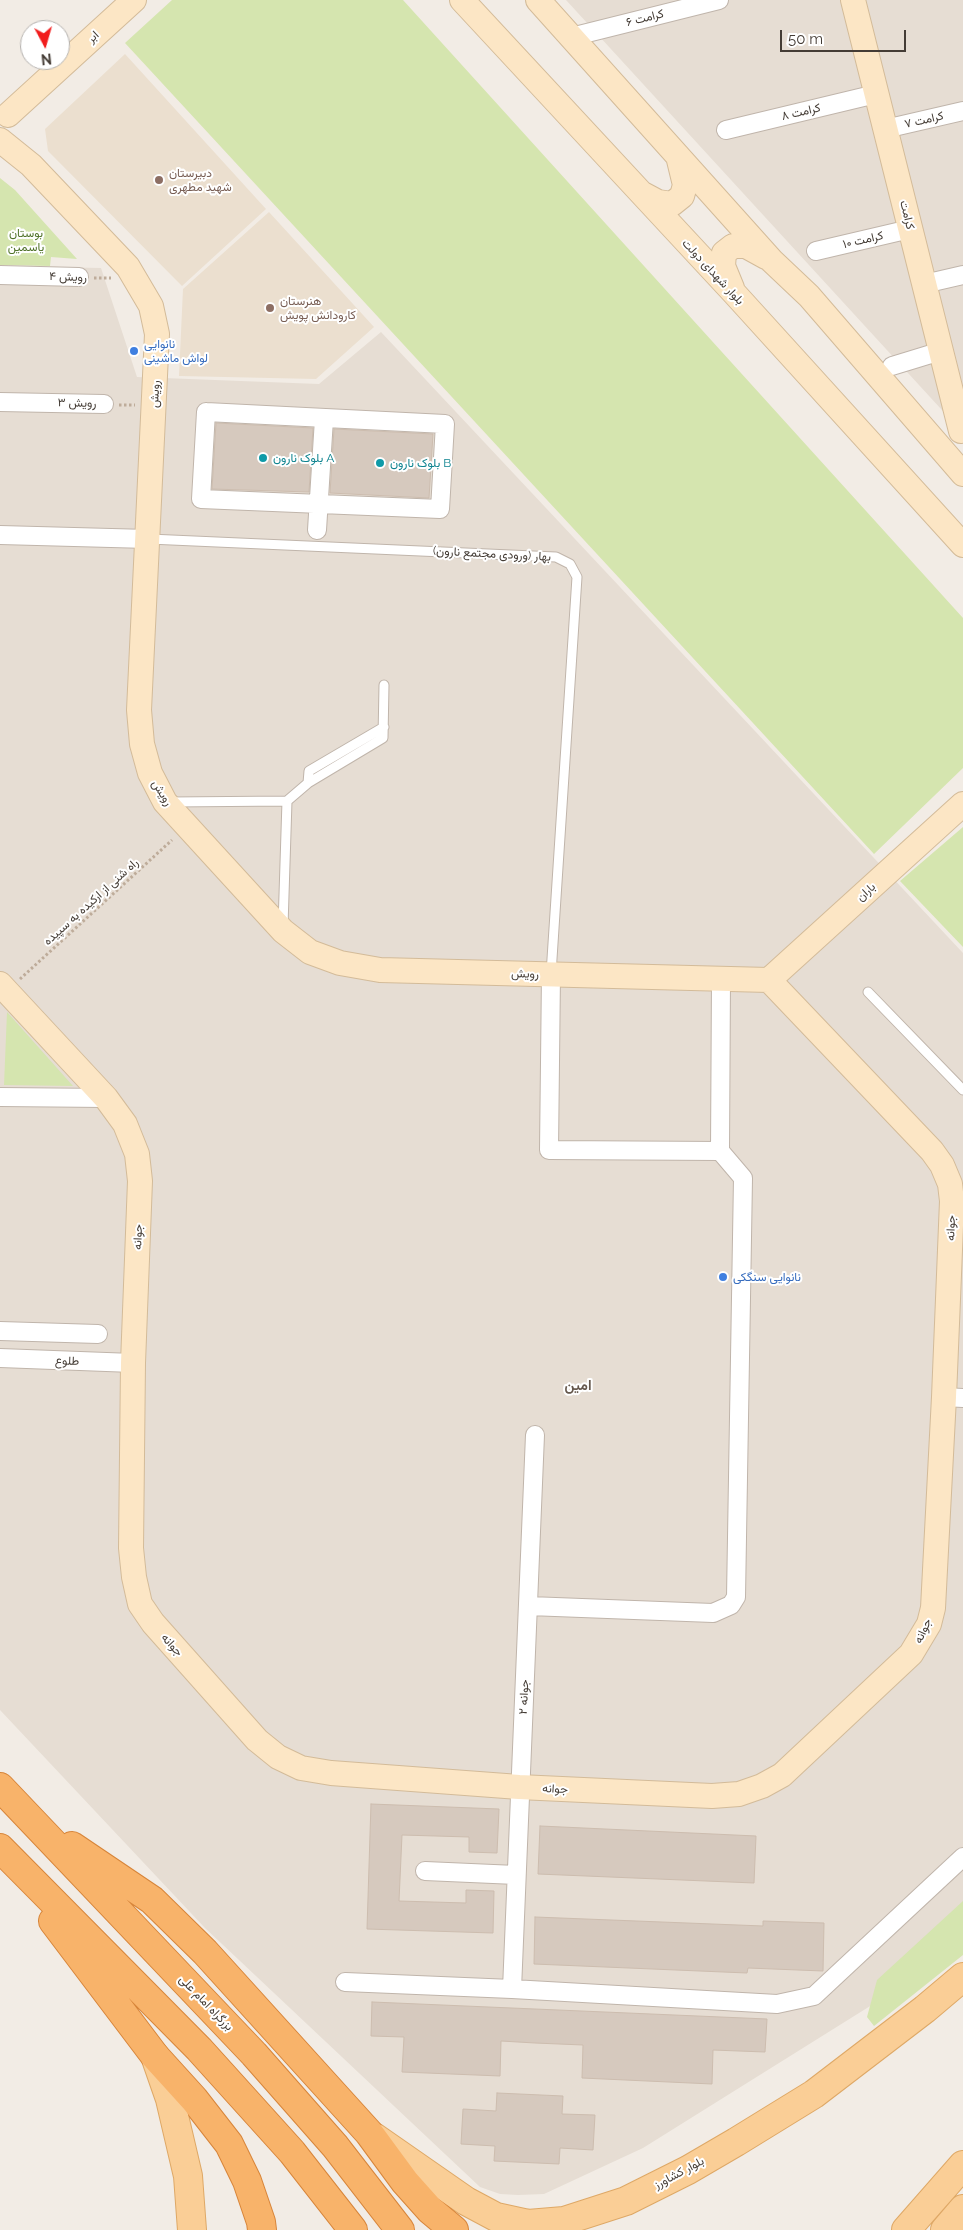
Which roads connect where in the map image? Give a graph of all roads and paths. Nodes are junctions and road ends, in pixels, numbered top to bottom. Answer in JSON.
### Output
{"nodes":[{"id":1,"x":134,"y":0,"type":"edge"},
{"id":2,"x":462,"y":0,"type":"edge"},
{"id":3,"x":538,"y":0,"type":"edge"},
{"id":4,"x":719,"y":0,"type":"edge"},
{"id":5,"x":852,"y":0,"type":"edge"},
{"id":6,"x":571,"y":37,"type":"junction"},
{"id":7,"x":876,"y":94,"type":"junction"},
{"id":8,"x":963,"y":111,"type":"edge"},
{"id":9,"x":4,"y":126,"type":"edge"},
{"id":10,"x":885,"y":128,"type":"junction"},
{"id":11,"x":726,"y":130,"type":"dead end"},
{"id":12,"x":678,"y":155,"type":"junction"},
{"id":13,"x":638,"y":191,"type":"junction"},
{"id":14,"x":910,"y":228,"type":"junction"},
{"id":15,"x":816,"y":251,"type":"dead end"},
{"id":16,"x":772,"y":261,"type":"junction"},
{"id":17,"x":0,"y":275,"type":"edge"},
{"id":18,"x":963,"y":275,"type":"edge"},
{"id":19,"x":79,"y":278,"type":"joint"},
{"id":20,"x":135,"y":278,"type":"junction"},
{"id":21,"x":924,"y":284,"type":"junction"},
{"id":22,"x":735,"y":294,"type":"junction"},
{"id":23,"x":941,"y":351,"type":"junction"},
{"id":24,"x":892,"y":366,"type":"dead end"},
{"id":25,"x":0,"y":402,"type":"edge"},
{"id":26,"x":104,"y":404,"type":"joint"},
{"id":27,"x":154,"y":406,"type":"junction"},
{"id":28,"x":324,"y":419,"type":"junction"},
{"id":29,"x":962,"y":430,"type":"edge"},
{"id":30,"x":940,"y":446,"type":"junction"},
{"id":31,"x":963,"y":474,"type":"edge"},
{"id":32,"x":319,"y":503,"type":"junction"},
{"id":33,"x":0,"y":535,"type":"edge"},
{"id":34,"x":317,"y":538,"type":"junction"},
{"id":35,"x":148,"y":539,"type":"junction"},
{"id":36,"x":963,"y":545,"type":"edge"},
{"id":37,"x":384,"y":685,"type":"dead end"},
{"id":38,"x":287,"y":801,"type":"junction"},
{"id":39,"x":165,"y":802,"type":"junction"},
{"id":40,"x":963,"y":804,"type":"edge"},
{"id":41,"x":187,"y":826,"type":"junction"},
{"id":42,"x":283,"y":930,"type":"junction"},
{"id":43,"x":551,"y":974,"type":"junction"},
{"id":44,"x":722,"y":979,"type":"junction"},
{"id":45,"x":769,"y":980,"type":"junction"},
{"id":46,"x":3,"y":987,"type":"edge"},
{"id":47,"x":868,"y":992,"type":"dead end"},
{"id":48,"x":963,"y":1090,"type":"edge"},
{"id":49,"x":0,"y":1097,"type":"edge"},
{"id":50,"x":106,"y":1098,"type":"junction"},
{"id":51,"x":720,"y":1151,"type":"junction"},
{"id":52,"x":957,"y":1217,"type":"edge"},
{"id":53,"x":0,"y":1331,"type":"edge"},
{"id":54,"x":98,"y":1334,"type":"dead end"},
{"id":55,"x":0,"y":1358,"type":"edge"},
{"id":56,"x":133,"y":1363,"type":"junction"},
{"id":57,"x":954,"y":1398,"type":"edge"},
{"id":58,"x":535,"y":1435,"type":"dead end"},
{"id":59,"x":529,"y":1606,"type":"junction"},
{"id":60,"x":0,"y":1786,"type":"edge"},
{"id":61,"x":519,"y":1787,"type":"junction"},
{"id":62,"x":29,"y":1818,"type":"junction"},
{"id":63,"x":0,"y":1848,"type":"edge"},
{"id":64,"x":963,"y":1857,"type":"edge"},
{"id":65,"x":425,"y":1871,"type":"dead end"},
{"id":66,"x":516,"y":1875,"type":"junction"},
{"id":67,"x":963,"y":1977,"type":"edge"},
{"id":68,"x":345,"y":1982,"type":"dead end"},
{"id":69,"x":512,"y":1989,"type":"junction"},
{"id":70,"x":155,"y":2056,"type":"junction"},
{"id":71,"x":369,"y":2133,"type":"junction"},
{"id":72,"x":963,"y":2165,"type":"edge"},
{"id":73,"x":963,"y":2209,"type":"edge"},
{"id":74,"x":192,"y":2230,"type":"edge"},
{"id":75,"x":262,"y":2230,"type":"edge"},
{"id":76,"x":353,"y":2230,"type":"edge"},
{"id":77,"x":400,"y":2230,"type":"edge"},
{"id":78,"x":454,"y":2230,"type":"edge"},
{"id":79,"x":906,"y":2230,"type":"edge"},
{"id":80,"x":945,"y":2230,"type":"edge"}],
"edges":[{"from":1,"to":9,"type":"street","name":"ابر"},
{"from":2,"to":13,"type":"street","name":"بلوار شهدای دولت"},
{"from":3,"to":6,"type":"street"},
{"from":4,"to":6,"type":"street","name":"کرامت ۶"},
{"from":5,"to":7,"type":"street","name":"کرامت"},
{"from":6,"to":12,"type":"street"},
{"from":7,"to":10,"type":"street","name":"کرامت"},
{"from":7,"to":11,"type":"street","name":"کرامت ۸"},
{"from":8,"to":10,"type":"street","name":"کرامت ۷"},
{"from":9,"to":20,"type":"street","name":"رویش"},
{"from":10,"to":14,"type":"street","name":"کرامت"},
{"from":12,"to":13,"type":"street"},
{"from":12,"to":16,"type":"street"},
{"from":13,"to":22,"type":"street","name":"بلوار شهدای دولت"},
{"from":14,"to":15,"type":"street","name":"کرامت ۱۰"},
{"from":14,"to":21,"type":"street","name":"کرامت"},
{"from":16,"to":22,"type":"street"},
{"from":16,"to":30,"type":"street"},
{"from":17,"to":19,"type":"street","name":"رویش ۴"},
{"from":18,"to":21,"type":"street"},
{"from":19,"to":20,"type":"path","name":"رویش ۴"},
{"from":20,"to":27,"type":"street","name":"رویش"},
{"from":21,"to":23,"type":"street","name":"کرامت"},
{"from":22,"to":36,"type":"street","name":"بلوار شهدای دولت"},
{"from":23,"to":24,"type":"street"},
{"from":23,"to":29,"type":"street","name":"کرامت"},
{"from":25,"to":26,"type":"street","name":"رویش ۳"},
{"from":26,"to":27,"type":"path","name":"رویش ۳"},
{"from":27,"to":35,"type":"street","name":"رویش"},
{"from":28,"to":32,"type":"street"},
{"from":28,"to":32,"type":"street"},
{"from":28,"to":32,"type":"street"},
{"from":29,"to":30,"type":"street"},
{"from":30,"to":31,"type":"street"},
{"from":32,"to":34,"type":"street"},
{"from":33,"to":35,"type":"street"},
{"from":34,"to":35,"type":"lane","name":"بهار (ورودی مجتمع نارون)"},
{"from":34,"to":43,"type":"lane","name":"بهار (ورودی مجتمع نارون)"},
{"from":35,"to":39,"type":"street","name":"رویش"},
{"from":37,"to":38,"type":"lane"},
{"from":38,"to":39,"type":"lane"},
{"from":38,"to":42,"type":"lane"},
{"from":39,"to":41,"type":"street","name":"رویش"},
{"from":40,"to":45,"type":"street","name":"باران"},
{"from":41,"to":42,"type":"street","name":"رویش"},
{"from":41,"to":46,"type":"path","name":"راه شنی از ارکیده به سپیده"},
{"from":42,"to":43,"type":"street","name":"رویش"},
{"from":43,"to":44,"type":"street","name":"رویش"},
{"from":43,"to":51,"type":"street"},
{"from":44,"to":45,"type":"street","name":"رویش"},
{"from":44,"to":51,"type":"street"},
{"from":45,"to":52,"type":"street","name":"جوانه"},
{"from":46,"to":50,"type":"street","name":"جوانه"},
{"from":47,"to":48,"type":"lane"},
{"from":49,"to":50,"type":"street"},
{"from":50,"to":56,"type":"street","name":"جوانه"},
{"from":51,"to":59,"type":"street"},
{"from":52,"to":57,"type":"street","name":"جوانه"},
{"from":53,"to":54,"type":"street"},
{"from":55,"to":56,"type":"street","name":"طلوع"},
{"from":56,"to":61,"type":"street","name":"جوانه"},
{"from":57,"to":61,"type":"street","name":"جوانه"},
{"from":58,"to":59,"type":"street","name":"جوانه ۲"},
{"from":59,"to":61,"type":"street","name":"جوانه ۲"},
{"from":60,"to":62,"type":"highway","name":"بزرگراه امام علی"},
{"from":61,"to":66,"type":"street","name":"جوانه ۲"},
{"from":62,"to":71,"type":"highway"},
{"from":62,"to":77,"type":"highway","name":"بزرگراه امام علی"},
{"from":63,"to":70,"type":"highway"},
{"from":63,"to":76,"type":"highway"},
{"from":64,"to":69,"type":"street"},
{"from":65,"to":66,"type":"street"},
{"from":66,"to":69,"type":"street","name":"جوانه ۲"},
{"from":67,"to":71,"type":"main road","name":"بلوار کشاورز"},
{"from":68,"to":69,"type":"street"},
{"from":70,"to":74,"type":"main road"},
{"from":70,"to":75,"type":"highway"},
{"from":71,"to":78,"type":"highway"},
{"from":72,"to":79,"type":"main road"},
{"from":73,"to":80,"type":"main road"}]}
